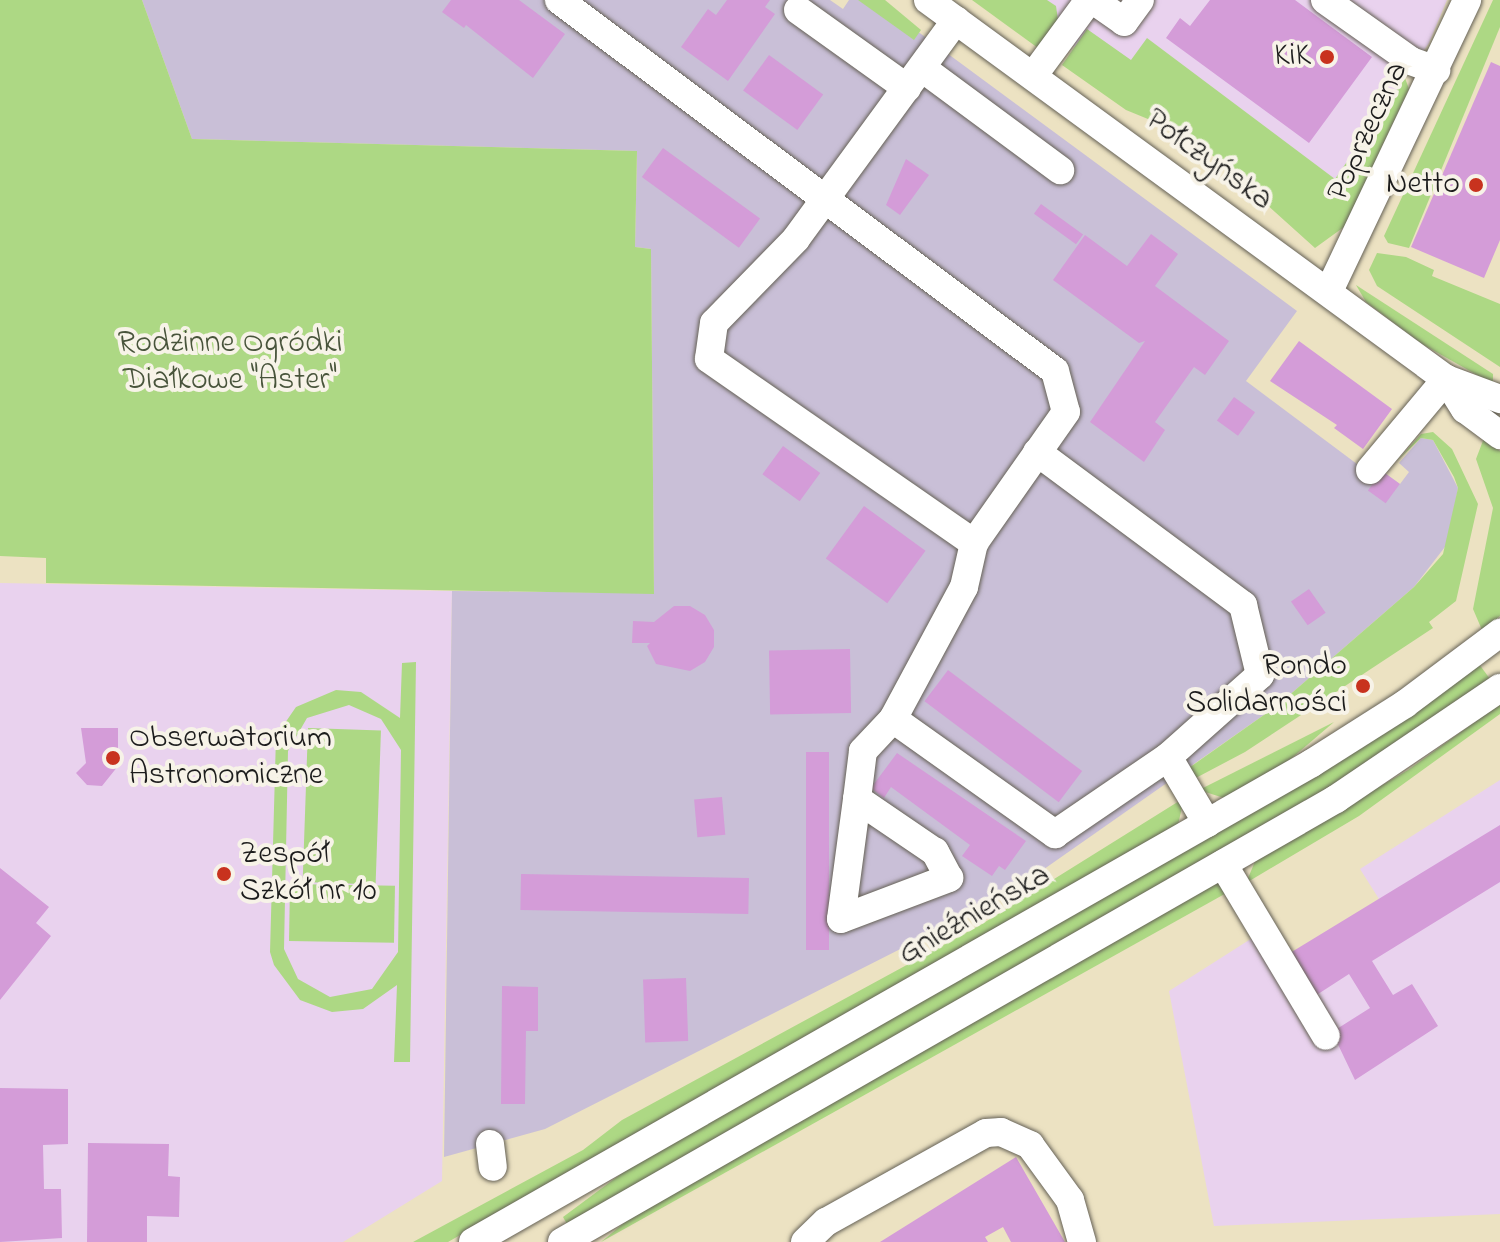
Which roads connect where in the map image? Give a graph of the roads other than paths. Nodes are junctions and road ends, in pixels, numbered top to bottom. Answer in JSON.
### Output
{"nodes":[{"id":1,"x":559,"y":0,"type":"edge"},
{"id":2,"x":928,"y":0,"type":"edge"},
{"id":3,"x":1091,"y":0,"type":"edge"},
{"id":4,"x":1140,"y":0,"type":"edge"},
{"id":5,"x":1325,"y":0,"type":"edge"},
{"id":6,"x":1467,"y":0,"type":"edge"},
{"id":7,"x":798,"y":10,"type":"dead end"},
{"id":8,"x":956,"y":20,"type":"junction"},
{"id":9,"x":1436,"y":70,"type":"junction"},
{"id":10,"x":1033,"y":76,"type":"junction"},
{"id":11,"x":914,"y":78,"type":"junction"},
{"id":12,"x":1060,"y":170,"type":"dead end"},
{"id":13,"x":827,"y":197,"type":"junction"},
{"id":14,"x":1329,"y":291,"type":"junction"},
{"id":15,"x":1446,"y":379,"type":"junction"},
{"id":16,"x":1500,"y":399,"type":"edge"},
{"id":17,"x":1500,"y":435,"type":"edge"},
{"id":18,"x":1037,"y":452,"type":"junction"},
{"id":19,"x":1370,"y":470,"type":"dead end"},
{"id":20,"x":974,"y":543,"type":"junction"},
{"id":21,"x":1500,"y":633,"type":"edge"},
{"id":22,"x":1500,"y":688,"type":"edge"},
{"id":23,"x":893,"y":719,"type":"junction"},
{"id":24,"x":1168,"y":757,"type":"junction"},
{"id":25,"x":857,"y":799,"type":"junction"},
{"id":26,"x":1207,"y":823,"type":"junction"},
{"id":27,"x":1223,"y":864,"type":"junction"},
{"id":28,"x":1326,"y":1036,"type":"dead end"},
{"id":29,"x":473,"y":1242,"type":"edge"},
{"id":30,"x":562,"y":1242,"type":"edge"},
{"id":31,"x":805,"y":1242,"type":"edge"},
{"id":32,"x":1082,"y":1242,"type":"edge"}],
"edges":[{"from":1,"to":13,"type":"street"},
{"from":2,"to":8,"type":"street","name":"Połczyńska"},
{"from":3,"to":4,"type":"street"},
{"from":3,"to":10,"type":"street"},
{"from":5,"to":9,"type":"street"},
{"from":6,"to":9,"type":"street","name":"Poprzeczna"},
{"from":7,"to":11,"type":"street"},
{"from":8,"to":10,"type":"street","name":"Połczyńska"},
{"from":8,"to":11,"type":"street"},
{"from":9,"to":14,"type":"street","name":"Poprzeczna"},
{"from":10,"to":14,"type":"street","name":"Połczyńska"},
{"from":11,"to":12,"type":"street"},
{"from":11,"to":13,"type":"street"},
{"from":13,"to":18,"type":"street"},
{"from":13,"to":20,"type":"street"},
{"from":14,"to":15,"type":"street","name":"Połczyńska"},
{"from":15,"to":16,"type":"street","name":"Połczyńska"},
{"from":15,"to":17,"type":"street","name":"Połczyńska"},
{"from":15,"to":19,"type":"street"},
{"from":18,"to":20,"type":"street"},
{"from":18,"to":24,"type":"street"},
{"from":20,"to":23,"type":"street"},
{"from":21,"to":26,"type":"street","name":"Gnieźnieńska"},
{"from":22,"to":27,"type":"street"},
{"from":23,"to":24,"type":"street"},
{"from":23,"to":25,"type":"street"},
{"from":24,"to":26,"type":"street"},
{"from":25,"to":25,"type":"street"},
{"from":26,"to":29,"type":"street","name":"Gnieźnieńska"},
{"from":27,"to":28,"type":"street"},
{"from":27,"to":30,"type":"street"},
{"from":31,"to":32,"type":"street"}]}
